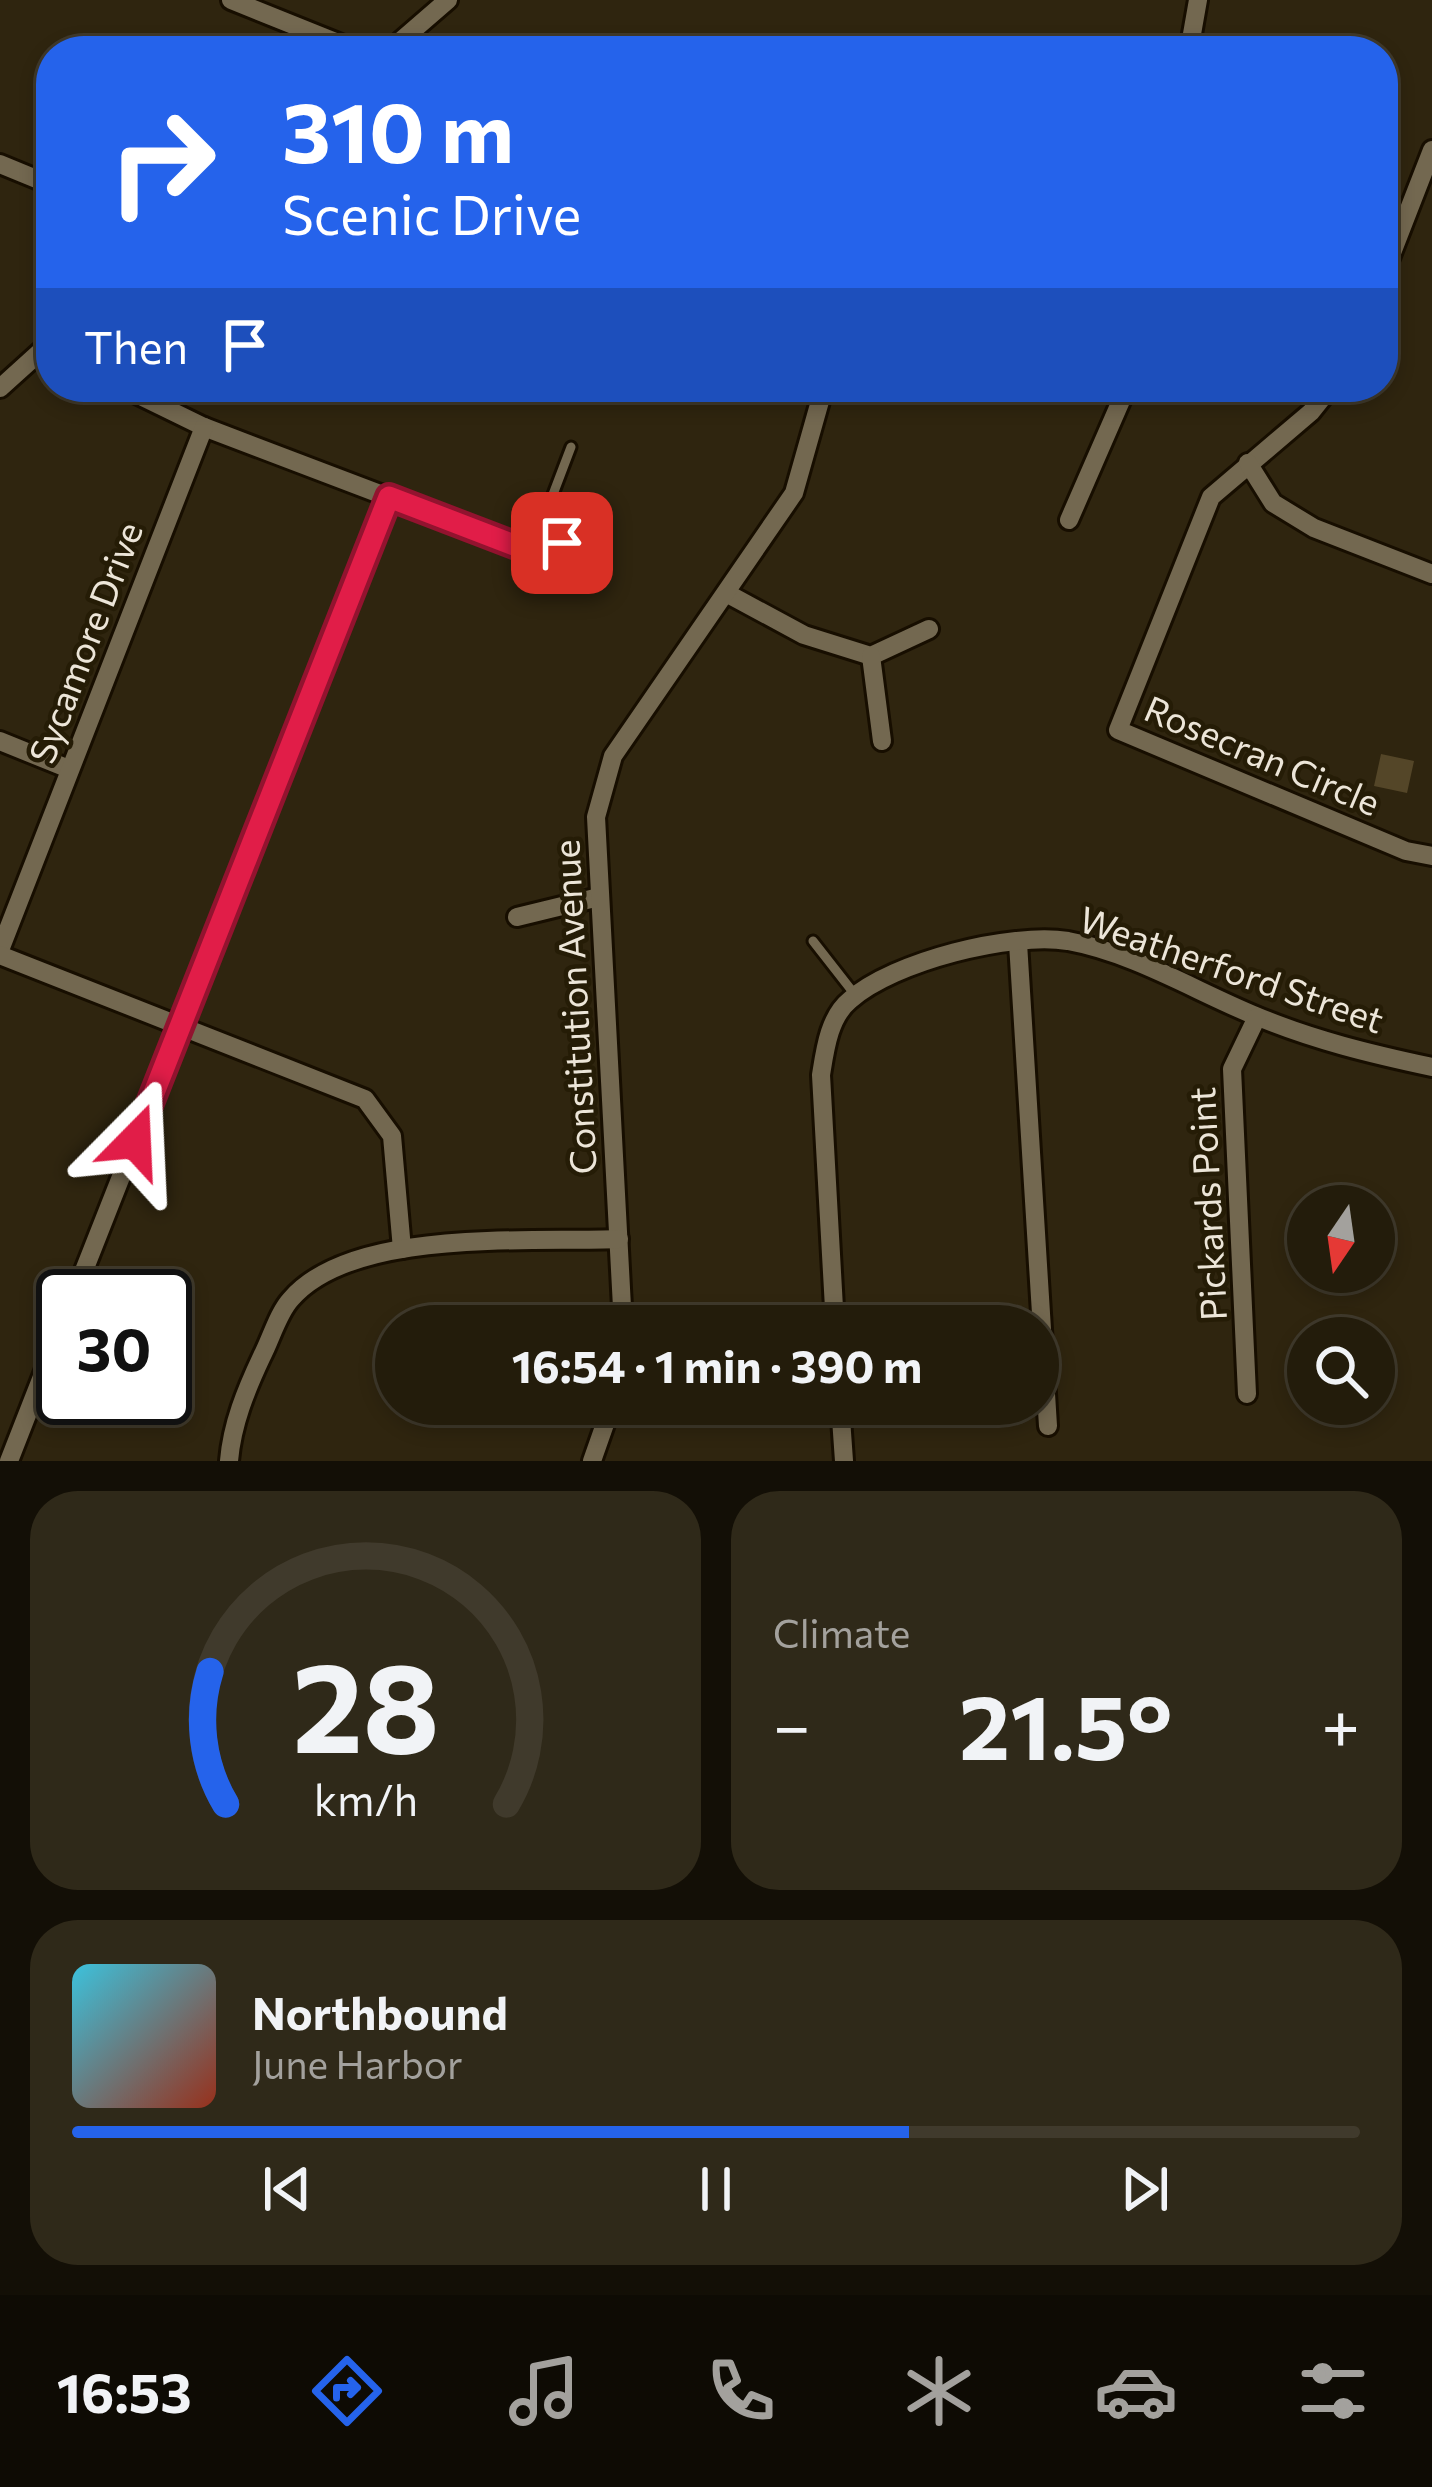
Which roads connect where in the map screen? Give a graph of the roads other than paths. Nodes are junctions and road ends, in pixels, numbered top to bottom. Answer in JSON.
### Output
{"nodes":[{"id":1,"x":231,"y":0,"type":"edge"},
{"id":2,"x":448,"y":0,"type":"edge"},
{"id":3,"x":1198,"y":0,"type":"edge"},
{"id":4,"x":321,"y":36,"type":"edge"},
{"id":5,"x":406,"y":36,"type":"edge"},
{"id":6,"x":1192,"y":36,"type":"edge"},
{"id":7,"x":1432,"y":150,"type":"edge"},
{"id":8,"x":0,"y":164,"type":"edge"},
{"id":9,"x":36,"y":179,"type":"edge"},
{"id":10,"x":1398,"y":237,"type":"edge"},
{"id":11,"x":36,"y":356,"type":"edge"},
{"id":12,"x":0,"y":388,"type":"edge"},
{"id":13,"x":153,"y":402,"type":"edge"},
{"id":14,"x":820,"y":402,"type":"edge"},
{"id":15,"x":1120,"y":402,"type":"edge"},
{"id":16,"x":1319,"y":402,"type":"edge"},
{"id":17,"x":204,"y":427,"type":"junction"},
{"id":18,"x":571,"y":447,"type":"dead end"},
{"id":19,"x":1249,"y":463,"type":"junction"},
{"id":20,"x":389,"y":497,"type":"junction"},
{"id":21,"x":1069,"y":520,"type":"dead end"},
{"id":22,"x":562,"y":543,"type":"dead end"},
{"id":23,"x":533,"y":547,"type":"junction"},
{"id":24,"x":1432,"y":574,"type":"edge"},
{"id":25,"x":728,"y":595,"type":"junction"},
{"id":26,"x":929,"y":629,"type":"dead end"},
{"id":27,"x":871,"y":656,"type":"junction"},
{"id":28,"x":0,"y":741,"type":"edge"},
{"id":29,"x":883,"y":741,"type":"dead end"},
{"id":30,"x":69,"y":769,"type":"junction"},
{"id":31,"x":1432,"y":856,"type":"edge"},
{"id":32,"x":599,"y":897,"type":"junction"},
{"id":33,"x":517,"y":917,"type":"dead end"},
{"id":34,"x":813,"y":941,"type":"dead end"},
{"id":35,"x":1018,"y":943,"type":"junction"},
{"id":36,"x":0,"y":952,"type":"edge"},
{"id":37,"x":856,"y":996,"type":"junction"},
{"id":38,"x":1257,"y":1017,"type":"junction"},
{"id":39,"x":181,"y":1024,"type":"junction"},
{"id":40,"x":1432,"y":1067,"type":"edge"},
{"id":41,"x":619,"y":1239,"type":"junction"},
{"id":42,"x":401,"y":1249,"type":"junction"},
{"id":43,"x":85,"y":1269,"type":"edge"},
{"id":44,"x":622,"y":1305,"type":"edge"},
{"id":45,"x":835,"y":1305,"type":"edge"},
{"id":46,"x":36,"y":1392,"type":"edge"},
{"id":47,"x":1247,"y":1394,"type":"dead end"},
{"id":48,"x":605,"y":1425,"type":"edge"},
{"id":49,"x":841,"y":1425,"type":"edge"},
{"id":50,"x":1048,"y":1426,"type":"dead end"},
{"id":51,"x":9,"y":1461,"type":"edge"},
{"id":52,"x":229,"y":1461,"type":"edge"},
{"id":53,"x":592,"y":1461,"type":"edge"},
{"id":54,"x":844,"y":1461,"type":"edge"}],
"edges":[{"from":1,"to":4,"type":"street"},
{"from":2,"to":5,"type":"street"},
{"from":3,"to":6,"type":"street"},
{"from":7,"to":10,"type":"street"},
{"from":8,"to":9,"type":"street"},
{"from":11,"to":12,"type":"street"},
{"from":13,"to":17,"type":"street"},
{"from":14,"to":25,"type":"street","name":"Constitution Avenue"},
{"from":15,"to":21,"type":"street"},
{"from":16,"to":19,"type":"street","name":"Rosecran Circle"},
{"from":17,"to":20,"type":"street"},
{"from":17,"to":30,"type":"street","name":"Sycamore Drive"},
{"from":18,"to":23,"type":"lane"},
{"from":19,"to":24,"type":"street"},
{"from":19,"to":31,"type":"street","name":"Rosecran Circle"},
{"from":20,"to":23,"type":"street"},
{"from":20,"to":39,"type":"street"},
{"from":22,"to":23,"type":"street"},
{"from":25,"to":27,"type":"street"},
{"from":25,"to":32,"type":"street","name":"Constitution Avenue"},
{"from":26,"to":27,"type":"street"},
{"from":27,"to":29,"type":"street"},
{"from":28,"to":30,"type":"street"},
{"from":30,"to":36,"type":"street","name":"Sycamore Drive"},
{"from":32,"to":33,"type":"street"},
{"from":32,"to":41,"type":"street","name":"Constitution Avenue"},
{"from":34,"to":37,"type":"lane"},
{"from":35,"to":37,"type":"street","name":"Weatherford Street"},
{"from":35,"to":38,"type":"street","name":"Weatherford Street"},
{"from":35,"to":50,"type":"street"},
{"from":36,"to":39,"type":"street"},
{"from":37,"to":45,"type":"street"},
{"from":38,"to":40,"type":"street","name":"Weatherford Street"},
{"from":38,"to":47,"type":"street","name":"Pickards Point"},
{"from":39,"to":42,"type":"street"},
{"from":39,"to":43,"type":"street"},
{"from":41,"to":42,"type":"street"},
{"from":41,"to":44,"type":"street","name":"Constitution Avenue"},
{"from":42,"to":52,"type":"street"},
{"from":46,"to":51,"type":"street"},
{"from":48,"to":53,"type":"street"},
{"from":49,"to":54,"type":"street"}]}
